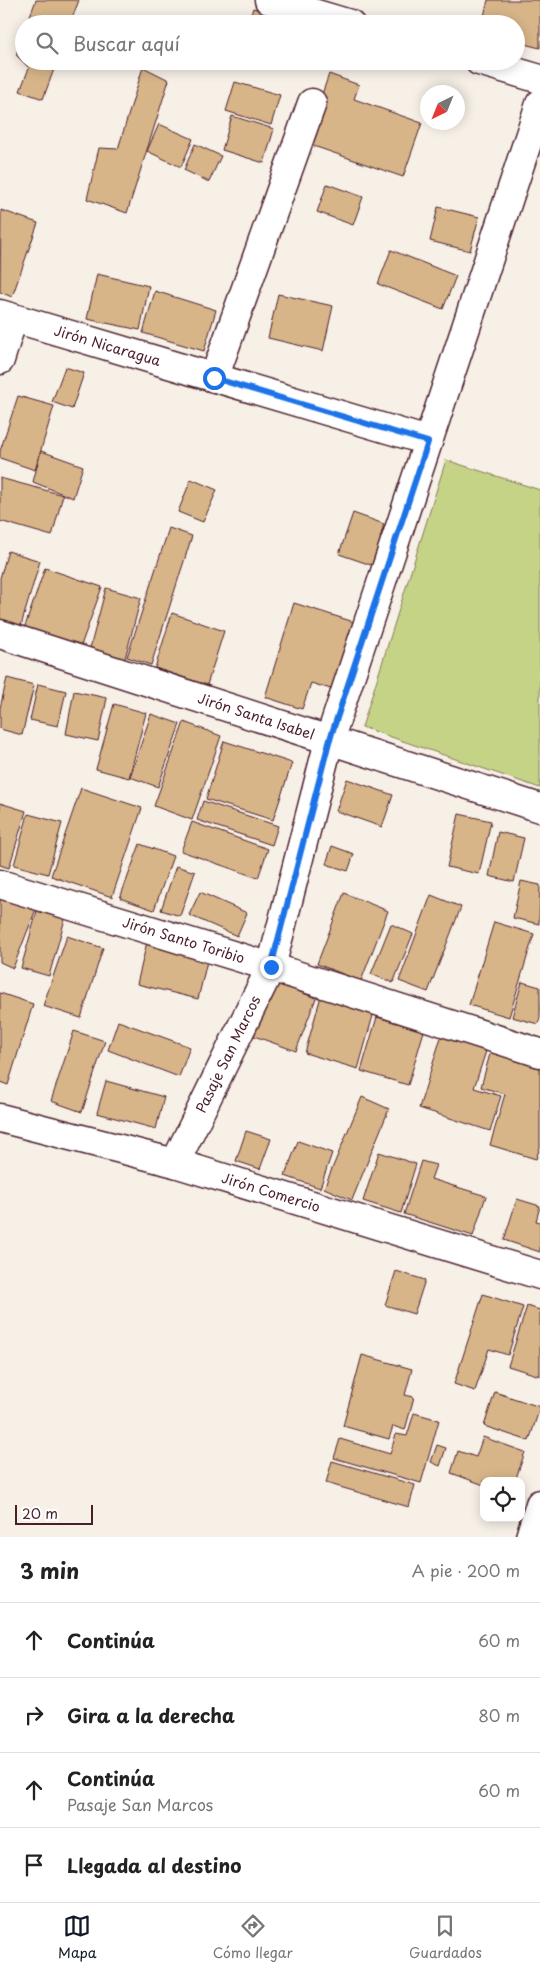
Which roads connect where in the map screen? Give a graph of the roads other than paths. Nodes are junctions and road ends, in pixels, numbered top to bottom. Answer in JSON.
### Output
{"nodes":[{"id":1,"x":269,"y":0,"type":"edge"},
{"id":2,"x":320,"y":15,"type":"edge"},
{"id":3,"x":510,"y":70,"type":"edge"},
{"id":4,"x":540,"y":79,"type":"edge"},
{"id":5,"x":312,"y":103,"type":"dead end"},
{"id":6,"x":540,"y":104,"type":"edge"},
{"id":7,"x":6,"y":316,"type":"edge"},
{"id":8,"x":0,"y":360,"type":"edge"},
{"id":9,"x":214,"y":378,"type":"junction"},
{"id":10,"x":428,"y":442,"type":"junction"},
{"id":11,"x":0,"y":634,"type":"edge"},
{"id":12,"x":329,"y":742,"type":"junction"},
{"id":13,"x":540,"y":808,"type":"edge"},
{"id":14,"x":0,"y":884,"type":"edge"},
{"id":15,"x":271,"y":967,"type":"junction"},
{"id":16,"x":540,"y":1053,"type":"edge"},
{"id":17,"x":0,"y":1118,"type":"edge"},
{"id":18,"x":176,"y":1163,"type":"junction"},
{"id":19,"x":540,"y":1275,"type":"edge"},
{"id":20,"x":540,"y":1504,"type":"edge"},
{"id":21,"x":530,"y":1537,"type":"edge"}],
"edges":[{"from":1,"to":2,"type":"street"},
{"from":3,"to":4,"type":"street"},
{"from":5,"to":9,"type":"street"},
{"from":6,"to":10,"type":"street","name":"Pasaje San Marcos"},
{"from":7,"to":8,"type":"street"},
{"from":7,"to":9,"type":"street","name":"Jirón Nicaragua"},
{"from":9,"to":10,"type":"street","name":"Jirón Nicaragua"},
{"from":10,"to":12,"type":"street","name":"Pasaje San Marcos"},
{"from":11,"to":12,"type":"street","name":"Jirón Santa Isabel"},
{"from":12,"to":13,"type":"street","name":"Jirón Santa Isabel"},
{"from":12,"to":15,"type":"street","name":"Pasaje San Marcos"},
{"from":14,"to":15,"type":"street","name":"Jirón Santo Toribio"},
{"from":15,"to":16,"type":"street","name":"Jirón Santo Toribio"},
{"from":15,"to":18,"type":"street","name":"Pasaje San Marcos"},
{"from":17,"to":18,"type":"street","name":"Jirón Comercio"},
{"from":18,"to":19,"type":"street","name":"Jirón Comercio"},
{"from":20,"to":21,"type":"street"}]}
